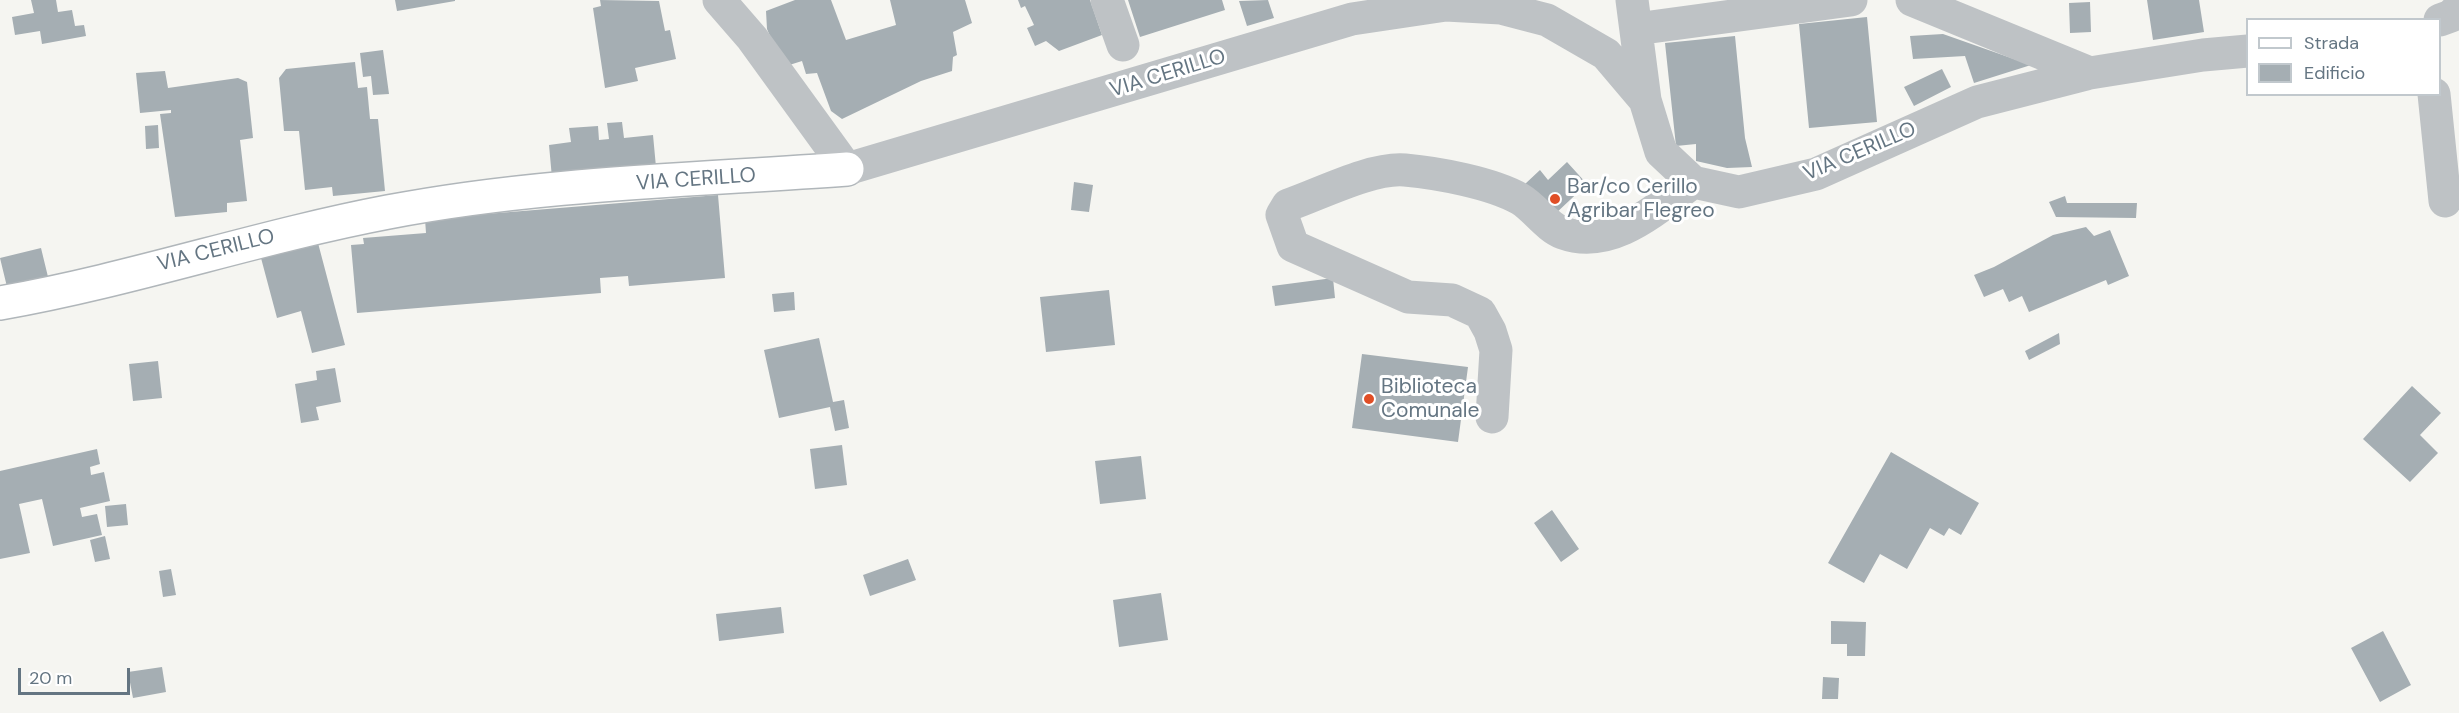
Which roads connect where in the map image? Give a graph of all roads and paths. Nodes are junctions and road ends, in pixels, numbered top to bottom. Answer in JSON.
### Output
{"nodes":[{"id":1,"x":718,"y":0,"type":"edge"},
{"id":2,"x":1107,"y":0,"type":"edge"},
{"id":3,"x":1851,"y":0,"type":"edge"},
{"id":4,"x":1911,"y":0,"type":"edge"},
{"id":5,"x":2459,"y":8,"type":"edge"},
{"id":6,"x":1349,"y":9,"type":"edge"},
{"id":7,"x":1634,"y":15,"type":"edge"},
{"id":8,"x":2441,"y":19,"type":"edge"},
{"id":9,"x":1123,"y":45,"type":"dead end"},
{"id":10,"x":2246,"y":51,"type":"edge"},
{"id":11,"x":2090,"y":73,"type":"junction"},
{"id":12,"x":2434,"y":96,"type":"edge"},
{"id":13,"x":1645,"y":100,"type":"junction"},
{"id":14,"x":848,"y":169,"type":"junction"},
{"id":15,"x":1693,"y":182,"type":"junction"},
{"id":16,"x":2445,"y":201,"type":"dead end"},
{"id":17,"x":0,"y":303,"type":"edge"},
{"id":18,"x":1492,"y":417,"type":"dead end"}],
"edges":[{"from":1,"to":14,"type":"street"},
{"from":2,"to":9,"type":"street"},
{"from":3,"to":7,"type":"street"},
{"from":4,"to":11,"type":"street"},
{"from":5,"to":8,"type":"street"},
{"from":6,"to":13,"type":"street","name":"VIA CERILLO"},
{"from":6,"to":14,"type":"street","name":"VIA CERILLO"},
{"from":7,"to":13,"type":"street"},
{"from":10,"to":11,"type":"street","name":"VIA CERILLO"},
{"from":11,"to":15,"type":"street","name":"VIA CERILLO"},
{"from":12,"to":16,"type":"street"},
{"from":13,"to":15,"type":"street","name":"VIA CERILLO"},
{"from":14,"to":17,"type":"street","name":"VIA CERILLO"},
{"from":15,"to":18,"type":"street"}]}
